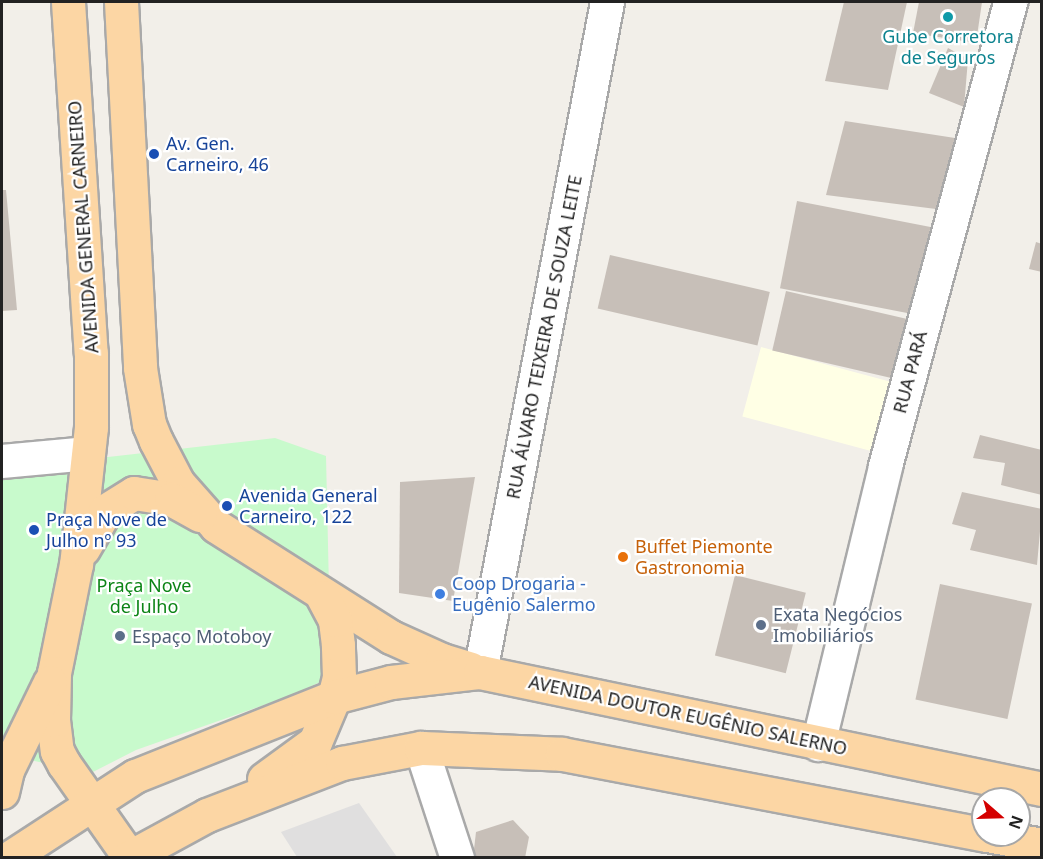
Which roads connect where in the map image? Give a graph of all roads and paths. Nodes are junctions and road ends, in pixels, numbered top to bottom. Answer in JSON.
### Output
{"nodes":[{"id":1,"x":68,"y":2,"type":"edge"},
{"id":2,"x":121,"y":2,"type":"edge"},
{"id":3,"x":607,"y":2,"type":"edge"},
{"id":4,"x":1010,"y":2,"type":"edge"},
{"id":5,"x":88,"y":453,"type":"junction"},
{"id":6,"x":2,"y":461,"type":"edge"},
{"id":7,"x":216,"y":526,"type":"junction"},
{"id":8,"x":76,"y":564,"type":"junction"},
{"id":9,"x":323,"y":597,"type":"junction"},
{"id":10,"x":480,"y":672,"type":"junction"},
{"id":11,"x":54,"y":673,"type":"junction"},
{"id":12,"x":334,"y":697,"type":"junction"},
{"id":13,"x":818,"y":744,"type":"junction"},
{"id":14,"x":421,"y":748,"type":"junction"},
{"id":15,"x":3,"y":775,"type":"edge"},
{"id":16,"x":1041,"y":789,"type":"edge"},
{"id":17,"x":90,"y":802,"type":"junction"},
{"id":18,"x":207,"y":815,"type":"junction"},
{"id":19,"x":971,"y":832,"type":"edge"},
{"id":20,"x":129,"y":857,"type":"edge"},
{"id":21,"x":9,"y":858,"type":"edge"},
{"id":22,"x":457,"y":858,"type":"edge"}],
"edges":[{"from":1,"to":5,"type":"main road","name":"AVENIDA GENERAL CARNEIRO"},
{"from":2,"to":7,"type":"main road"},
{"from":3,"to":10,"type":"street","name":"RUA ÁLVARO TEIXEIRA DE SOUZA LEITE"},
{"from":4,"to":13,"type":"street","name":"RUA PARÁ"},
{"from":5,"to":6,"type":"street"},
{"from":5,"to":8,"type":"main road"},
{"from":7,"to":8,"type":"main road"},
{"from":7,"to":9,"type":"main road"},
{"from":8,"to":11,"type":"main road"},
{"from":9,"to":10,"type":"main road"},
{"from":9,"to":12,"type":"main road"},
{"from":10,"to":12,"type":"main road","name":"AVENIDA DOUTOR EUGÊNIO SALERNO"},
{"from":10,"to":13,"type":"main road","name":"AVENIDA DOUTOR EUGÊNIO SALERNO"},
{"from":11,"to":15,"type":"main road"},
{"from":11,"to":17,"type":"main road"},
{"from":12,"to":17,"type":"main road"},
{"from":12,"to":18,"type":"main road"},
{"from":13,"to":16,"type":"main road","name":"AVENIDA DOUTOR EUGÊNIO SALERNO"},
{"from":14,"to":18,"type":"main road"},
{"from":14,"to":19,"type":"main road"},
{"from":14,"to":22,"type":"street"},
{"from":17,"to":20,"type":"main road"},
{"from":17,"to":21,"type":"main road"},
{"from":18,"to":20,"type":"main road"}]}
